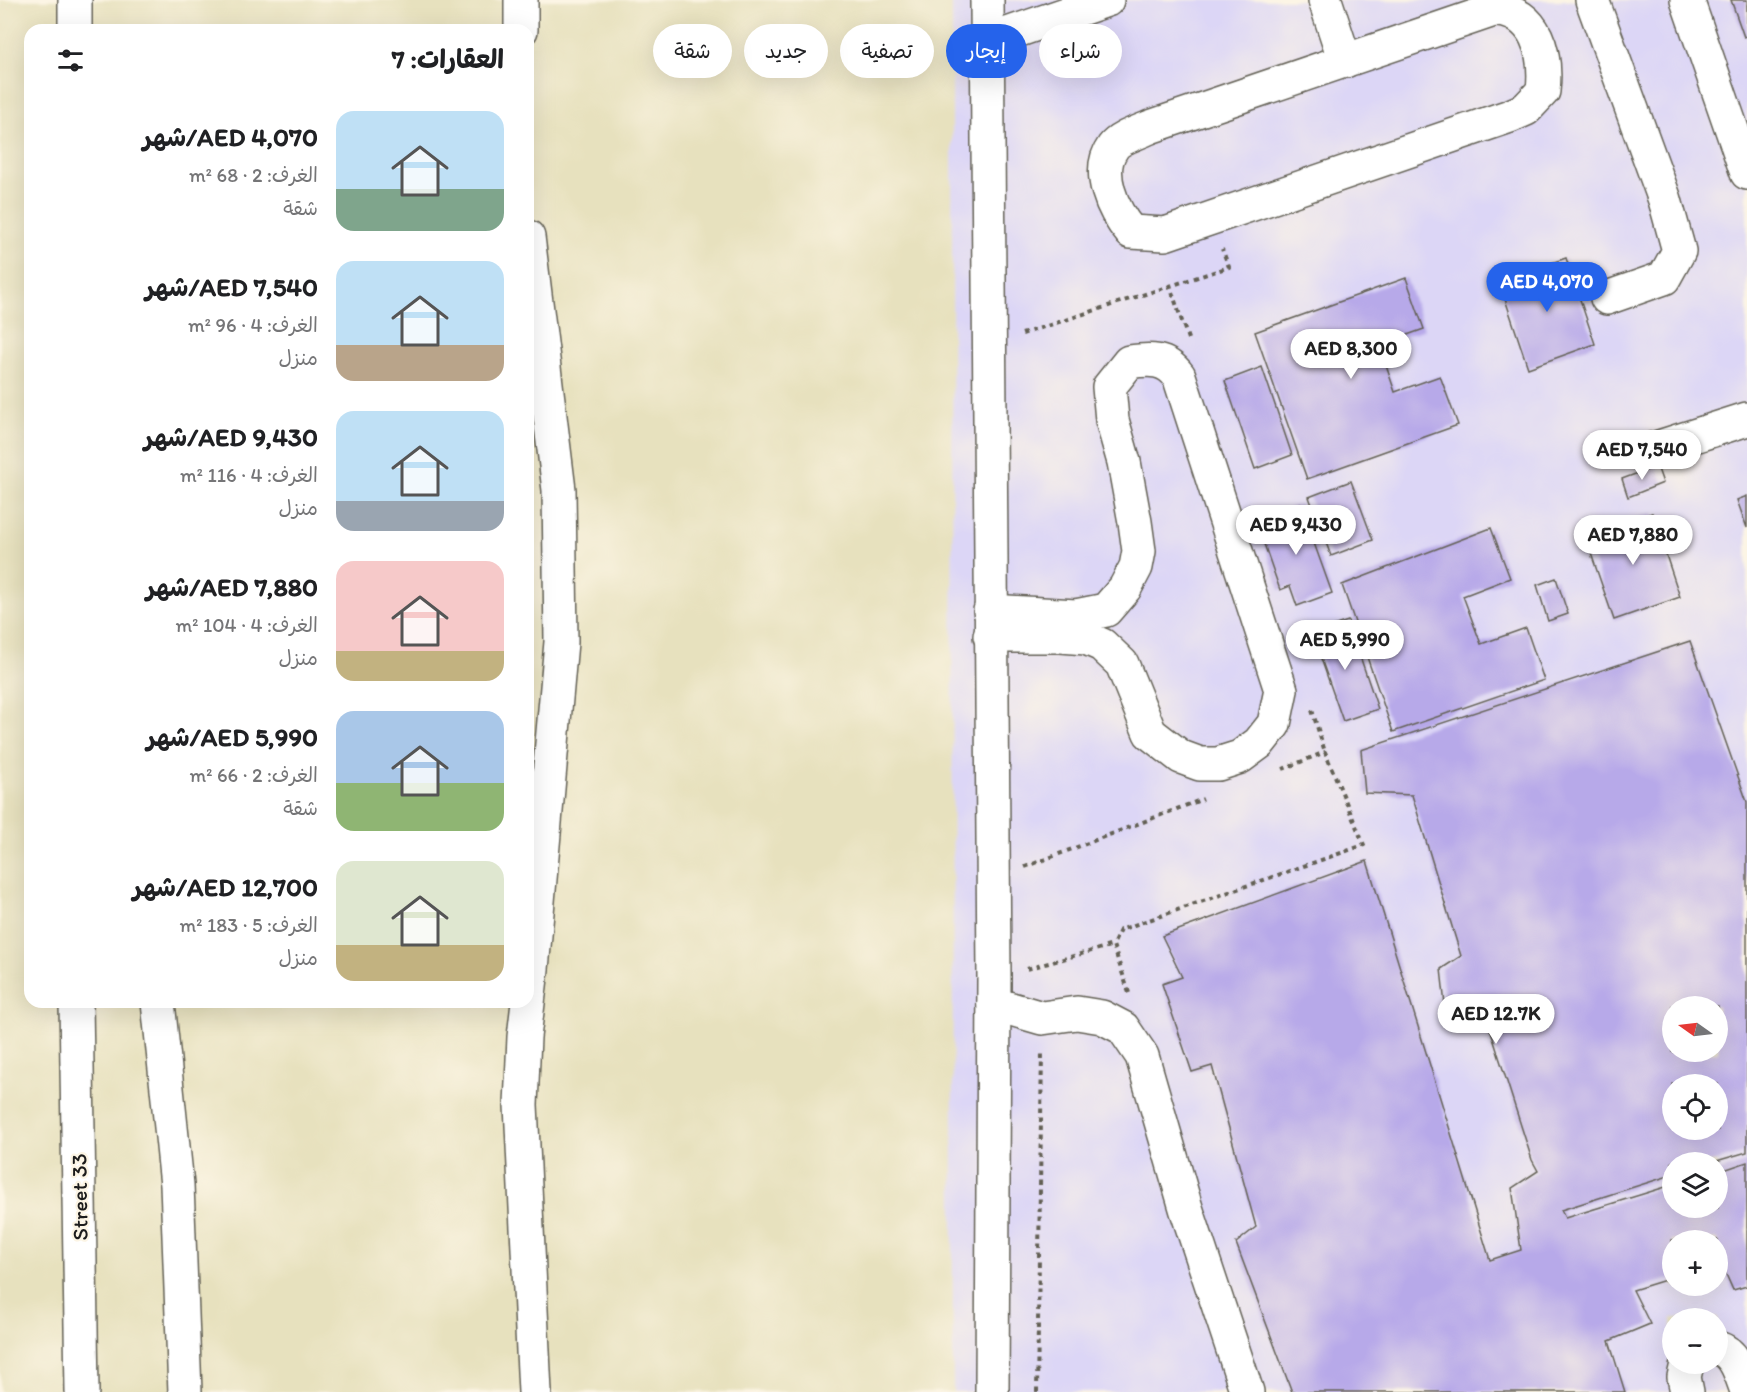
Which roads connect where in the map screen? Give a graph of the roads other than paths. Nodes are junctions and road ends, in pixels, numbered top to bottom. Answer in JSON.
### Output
{"nodes":[{"id":1,"x":75,"y":0,"type":"edge"},
{"id":2,"x":521,"y":0,"type":"edge"},
{"id":3,"x":987,"y":0,"type":"edge"},
{"id":4,"x":1107,"y":0,"type":"edge"},
{"id":5,"x":1325,"y":0,"type":"edge"},
{"id":6,"x":1592,"y":0,"type":"edge"},
{"id":7,"x":1687,"y":0,"type":"edge"},
{"id":8,"x":75,"y":24,"type":"edge"},
{"id":9,"x":521,"y":24,"type":"edge"},
{"id":10,"x":987,"y":24,"type":"edge"},
{"id":11,"x":1027,"y":27,"type":"edge"},
{"id":12,"x":1345,"y":61,"type":"junction"},
{"id":13,"x":987,"y":78,"type":"edge"},
{"id":14,"x":1747,"y":173,"type":"edge"},
{"id":15,"x":534,"y":287,"type":"edge"},
{"id":16,"x":1607,"y":298,"type":"dead end"},
{"id":17,"x":1747,"y":419,"type":"edge"},
{"id":18,"x":1650,"y":450,"type":"dead end"},
{"id":19,"x":990,"y":624,"type":"junction"},
{"id":20,"x":534,"y":946,"type":"edge"},
{"id":21,"x":994,"y":991,"type":"junction"},
{"id":22,"x":76,"y":1008,"type":"edge"},
{"id":23,"x":159,"y":1008,"type":"edge"},
{"id":24,"x":527,"y":1008,"type":"edge"},
{"id":25,"x":1728,"y":1353,"type":"edge"},
{"id":26,"x":1685,"y":1374,"type":"edge"},
{"id":27,"x":1747,"y":1391,"type":"edge"},
{"id":28,"x":81,"y":1392,"type":"edge"},
{"id":29,"x":185,"y":1392,"type":"edge"},
{"id":30,"x":534,"y":1392,"type":"edge"},
{"id":31,"x":992,"y":1392,"type":"edge"},
{"id":32,"x":1247,"y":1392,"type":"edge"},
{"id":33,"x":1687,"y":1392,"type":"edge"}],
"edges":[{"from":1,"to":8,"type":"main road"},
{"from":2,"to":9,"type":"main road"},
{"from":3,"to":10,"type":"main road"},
{"from":4,"to":11,"type":"main road"},
{"from":5,"to":12,"type":"main road"},
{"from":6,"to":16,"type":"main road"},
{"from":7,"to":14,"type":"main road"},
{"from":12,"to":12,"type":"main road"},
{"from":13,"to":19,"type":"main road"},
{"from":15,"to":20,"type":"main road"},
{"from":17,"to":18,"type":"main road"},
{"from":19,"to":19,"type":"main road"},
{"from":19,"to":21,"type":"main road"},
{"from":21,"to":31,"type":"main road"},
{"from":21,"to":32,"type":"main road"},
{"from":22,"to":28,"type":"main road","name":"Street 33"},
{"from":23,"to":29,"type":"main road"},
{"from":24,"to":30,"type":"main road"},
{"from":25,"to":27,"type":"main road"},
{"from":26,"to":33,"type":"main road"}]}
